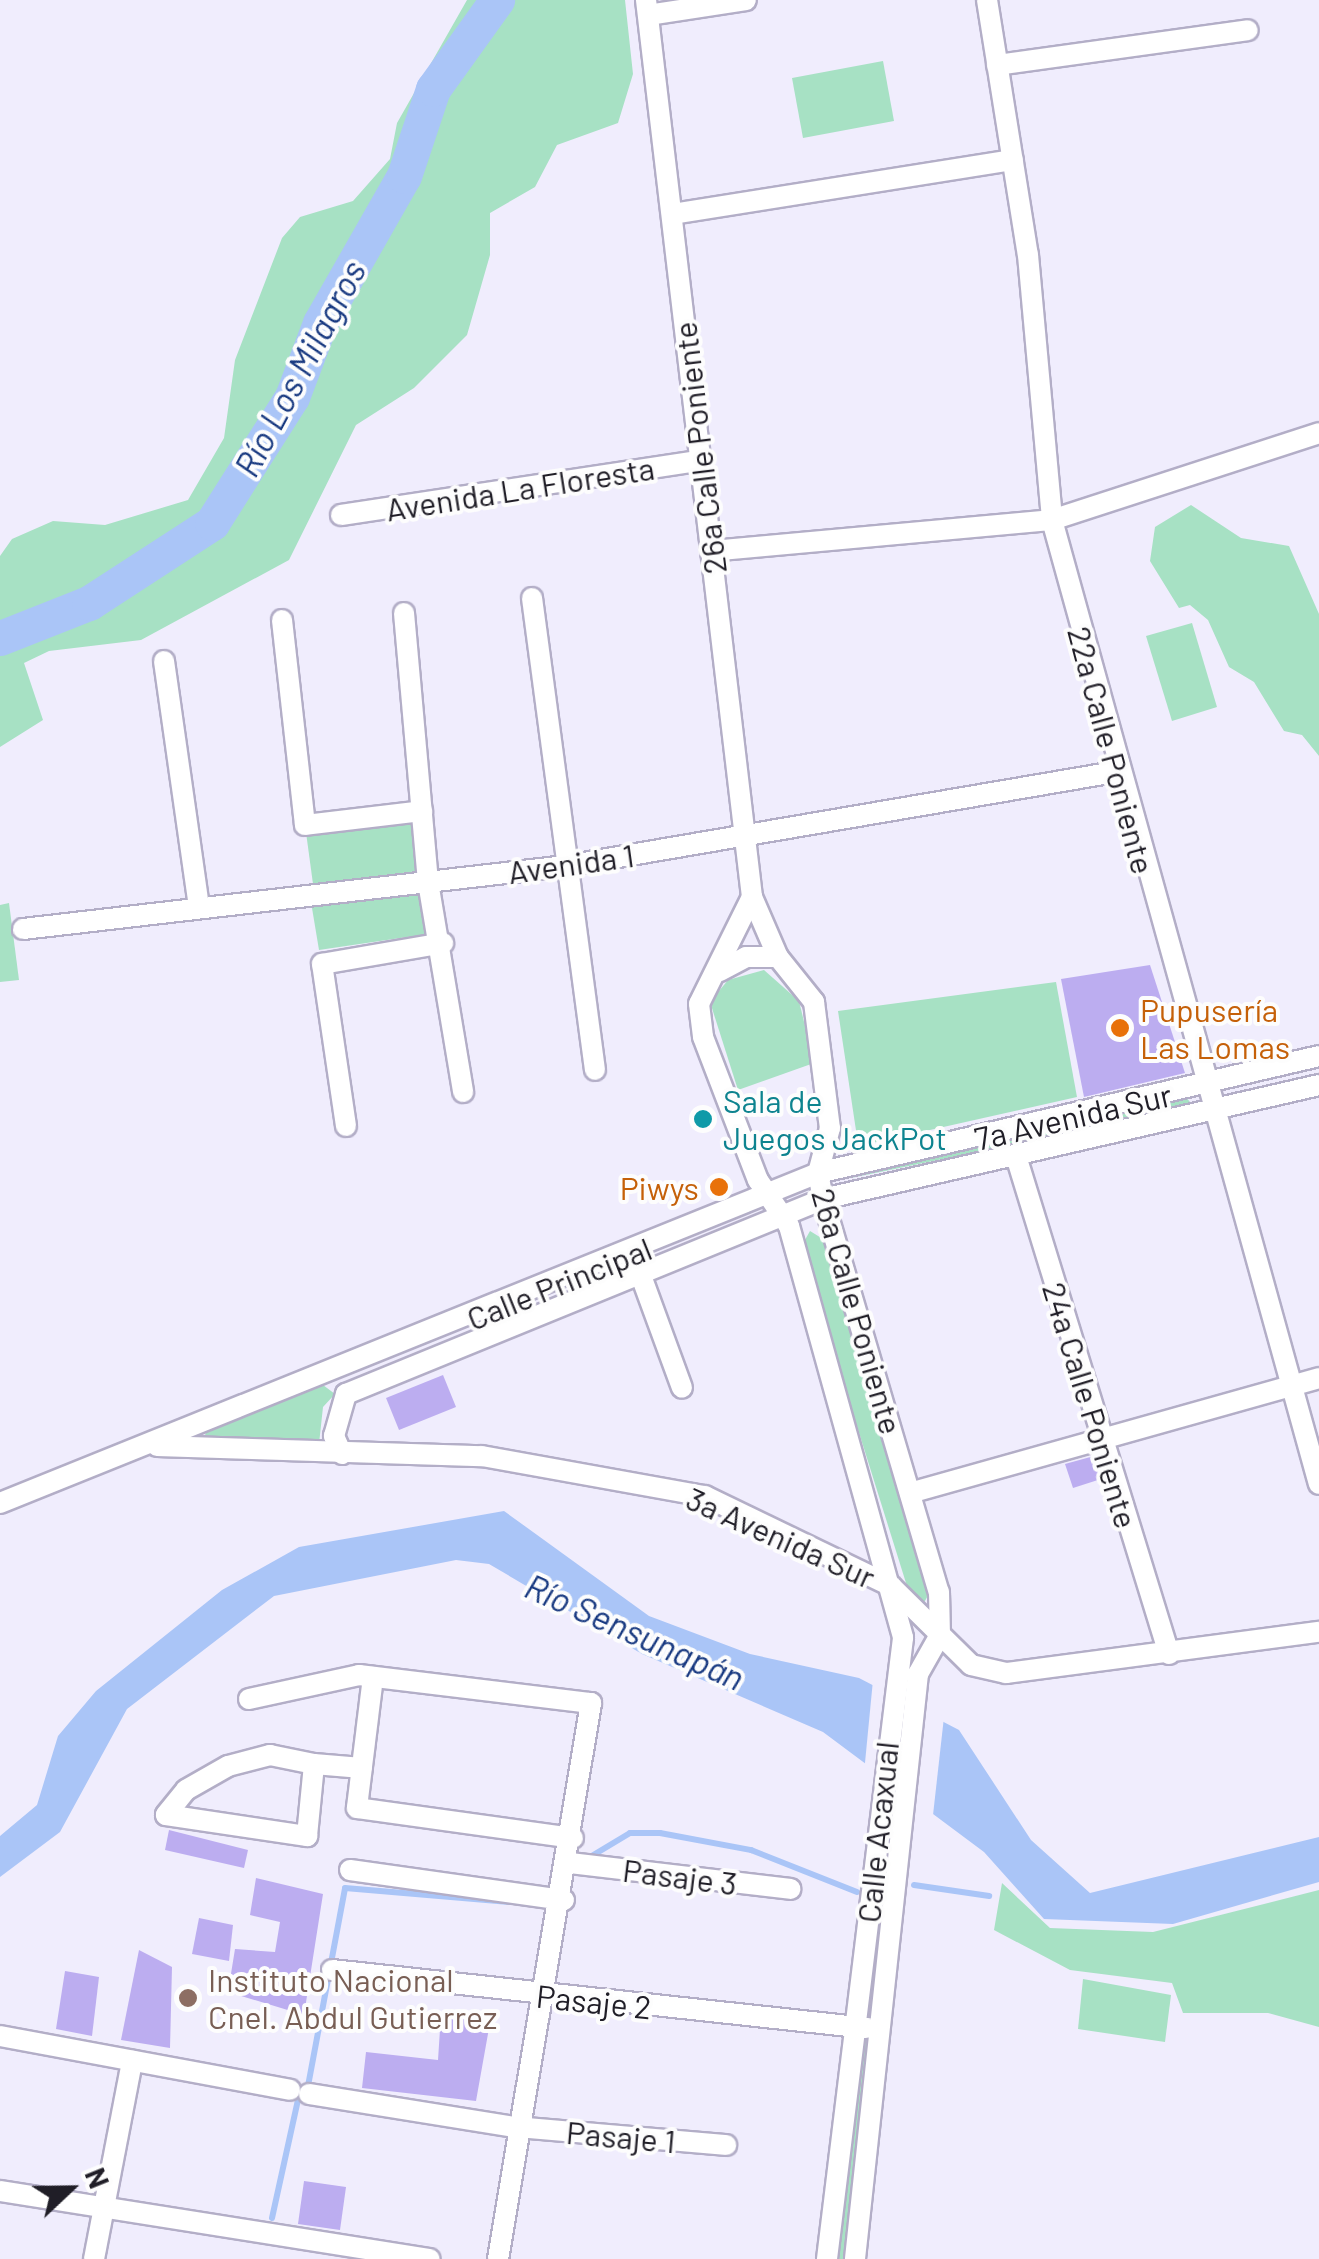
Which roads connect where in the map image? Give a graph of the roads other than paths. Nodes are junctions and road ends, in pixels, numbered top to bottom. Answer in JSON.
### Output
{"nodes":[{"id":1,"x":746,"y":0,"type":"edge"},
{"id":2,"x":987,"y":0,"type":"edge"},
{"id":3,"x":648,"y":8,"type":"edge"},
{"id":4,"x":1248,"y":30,"type":"dead end"},
{"id":5,"x":997,"y":66,"type":"junction"},
{"id":6,"x":1012,"y":160,"type":"junction"},
{"id":7,"x":672,"y":214,"type":"junction"},
{"id":8,"x":1319,"y":433,"type":"edge"},
{"id":9,"x":700,"y":461,"type":"junction"},
{"id":10,"x":341,"y":516,"type":"dead end"},
{"id":11,"x":1052,"y":520,"type":"junction"},
{"id":12,"x":711,"y":552,"type":"junction"},
{"id":13,"x":532,"y":598,"type":"dead end"},
{"id":14,"x":404,"y":613,"type":"dead end"},
{"id":15,"x":282,"y":620,"type":"dead end"},
{"id":16,"x":164,"y":661,"type":"dead end"},
{"id":17,"x":1116,"y":772,"type":"junction"},
{"id":18,"x":422,"y":811,"type":"junction"},
{"id":19,"x":746,"y":836,"type":"junction"},
{"id":20,"x":566,"y":866,"type":"junction"},
{"id":21,"x":428,"y":882,"type":"junction"},
{"id":22,"x":752,"y":897,"type":"junction"},
{"id":23,"x":199,"y":908,"type":"junction"},
{"id":24,"x":23,"y":929,"type":"dead end"},
{"id":25,"x":444,"y":943,"type":"junction"},
{"id":26,"x":778,"y":957,"type":"junction"},
{"id":27,"x":714,"y":974,"type":"junction"},
{"id":28,"x":1319,"y":1056,"type":"edge"},
{"id":29,"x":594,"y":1070,"type":"dead end"},
{"id":30,"x":1319,"y":1085,"type":"edge"},
{"id":31,"x":1205,"y":1086,"type":"junction"},
{"id":32,"x":463,"y":1092,"type":"dead end"},
{"id":33,"x":1214,"y":1114,"type":"junction"},
{"id":34,"x":346,"y":1126,"type":"dead end"},
{"id":35,"x":1016,"y":1156,"type":"junction"},
{"id":36,"x":818,"y":1173,"type":"junction"},
{"id":37,"x":771,"y":1195,"type":"junction"},
{"id":38,"x":823,"y":1198,"type":"junction"},
{"id":39,"x":785,"y":1215,"type":"junction"},
{"id":40,"x":640,"y":1273,"type":"junction"},
{"id":41,"x":323,"y":1375,"type":"junction"},
{"id":42,"x":1319,"y":1378,"type":"edge"},
{"id":43,"x":682,"y":1388,"type":"dead end"},
{"id":44,"x":1291,"y":1388,"type":"junction"},
{"id":45,"x":346,"y":1394,"type":"junction"},
{"id":46,"x":1100,"y":1441,"type":"junction"},
{"id":47,"x":149,"y":1445,"type":"junction"},
{"id":48,"x":342,"y":1454,"type":"junction"},
{"id":49,"x":1319,"y":1484,"type":"edge"},
{"id":50,"x":910,"y":1493,"type":"junction"},
{"id":51,"x":0,"y":1504,"type":"edge"},
{"id":52,"x":890,"y":1586,"type":"junction"},
{"id":53,"x":1319,"y":1632,"type":"edge"},
{"id":54,"x":940,"y":1635,"type":"junction"},
{"id":55,"x":1169,"y":1654,"type":"junction"},
{"id":56,"x":373,"y":1677,"type":"junction"},
{"id":57,"x":249,"y":1699,"type":"dead end"},
{"id":58,"x":314,"y":1764,"type":"junction"},
{"id":59,"x":362,"y":1768,"type":"junction"},
{"id":60,"x":573,"y":1838,"type":"junction"},
{"id":61,"x":570,"y":1863,"type":"junction"},
{"id":62,"x":350,"y":1870,"type":"dead end"},
{"id":63,"x":790,"y":1890,"type":"dead end"},
{"id":64,"x":564,"y":1900,"type":"junction"},
{"id":65,"x":332,"y":1970,"type":"dead end"},
{"id":66,"x":544,"y":1996,"type":"junction"},
{"id":67,"x":856,"y":2028,"type":"junction"},
{"id":68,"x":880,"y":2028,"type":"junction"},
{"id":69,"x":0,"y":2036,"type":"edge"},
{"id":70,"x":132,"y":2061,"type":"junction"},
{"id":71,"x":516,"y":2127,"type":"junction"},
{"id":72,"x":726,"y":2146,"type":"dead end"},
{"id":73,"x":0,"y":2192,"type":"edge"},
{"id":74,"x":104,"y":2210,"type":"junction"},
{"id":75,"x":94,"y":2259,"type":"edge"},
{"id":76,"x":430,"y":2259,"type":"edge"},
{"id":77,"x":498,"y":2259,"type":"edge"},
{"id":78,"x":826,"y":2259,"type":"edge"},
{"id":79,"x":855,"y":2259,"type":"edge"}],
"edges":[{"from":1,"to":3,"type":"street"},
{"from":2,"to":5,"type":"street","name":"22a Calle Poniente"},
{"from":3,"to":7,"type":"street","name":"26a Calle Poniente"},
{"from":4,"to":5,"type":"street"},
{"from":5,"to":6,"type":"street","name":"22a Calle Poniente"},
{"from":6,"to":7,"type":"street"},
{"from":6,"to":11,"type":"street","name":"22a Calle Poniente"},
{"from":7,"to":9,"type":"street","name":"26a Calle Poniente"},
{"from":8,"to":11,"type":"street"},
{"from":9,"to":10,"type":"street","name":"Avenida La Floresta"},
{"from":9,"to":12,"type":"street","name":"26a Calle Poniente"},
{"from":11,"to":12,"type":"street"},
{"from":11,"to":17,"type":"street","name":"22a Calle Poniente"},
{"from":12,"to":19,"type":"street","name":"26a Calle Poniente"},
{"from":13,"to":20,"type":"street"},
{"from":14,"to":18,"type":"street"},
{"from":15,"to":18,"type":"street"},
{"from":16,"to":23,"type":"street"},
{"from":17,"to":19,"type":"street","name":"Avenida 1"},
{"from":17,"to":31,"type":"street","name":"22a Calle Poniente"},
{"from":18,"to":21,"type":"street"},
{"from":19,"to":20,"type":"street","name":"Avenida 1"},
{"from":19,"to":22,"type":"street","name":"26a Calle Poniente"},
{"from":20,"to":21,"type":"street","name":"Avenida 1"},
{"from":20,"to":29,"type":"street"},
{"from":21,"to":23,"type":"street","name":"Avenida 1"},
{"from":21,"to":25,"type":"street"},
{"from":22,"to":26,"type":"street","name":"26a Calle Poniente"},
{"from":22,"to":27,"type":"street","name":"26a Calle Poniente"},
{"from":23,"to":24,"type":"street","name":"Avenida 1"},
{"from":25,"to":32,"type":"street"},
{"from":25,"to":34,"type":"street"},
{"from":26,"to":27,"type":"street"},
{"from":26,"to":36,"type":"street","name":"26a Calle Poniente"},
{"from":27,"to":37,"type":"street","name":"26a Calle Poniente"},
{"from":28,"to":31,"type":"street","name":"7a Avenida Sur"},
{"from":30,"to":33,"type":"street","name":"7a Avenida Sur"},
{"from":31,"to":33,"type":"street","name":"22a Calle Poniente"},
{"from":31,"to":36,"type":"street","name":"7a Avenida Sur"},
{"from":33,"to":35,"type":"street","name":"7a Avenida Sur"},
{"from":33,"to":44,"type":"street","name":"22a Calle Poniente"},
{"from":35,"to":38,"type":"street","name":"7a Avenida Sur"},
{"from":35,"to":46,"type":"street","name":"24a Calle Poniente"},
{"from":36,"to":37,"type":"street","name":"7a Avenida Sur"},
{"from":36,"to":38,"type":"street","name":"26a Calle Poniente"},
{"from":37,"to":39,"type":"street"},
{"from":37,"to":41,"type":"street","name":"Calle Principal"},
{"from":38,"to":39,"type":"street","name":"7a Avenida Sur"},
{"from":38,"to":50,"type":"street","name":"26a Calle Poniente"},
{"from":39,"to":40,"type":"street","name":"Calle Principal"},
{"from":39,"to":52,"type":"street"},
{"from":40,"to":43,"type":"street"},
{"from":40,"to":45,"type":"street","name":"Calle Principal"},
{"from":41,"to":45,"type":"street"},
{"from":41,"to":47,"type":"street","name":"Calle Principal"},
{"from":42,"to":44,"type":"street"},
{"from":44,"to":46,"type":"street"},
{"from":44,"to":49,"type":"street","name":"22a Calle Poniente"},
{"from":45,"to":48,"type":"street"},
{"from":46,"to":50,"type":"street"},
{"from":46,"to":55,"type":"street","name":"24a Calle Poniente"},
{"from":47,"to":48,"type":"street","name":"3a Avenida Sur"},
{"from":47,"to":51,"type":"street","name":"Calle Principal"},
{"from":48,"to":52,"type":"street","name":"3a Avenida Sur"},
{"from":50,"to":54,"type":"street","name":"26a Calle Poniente"},
{"from":52,"to":54,"type":"street","name":"3a Avenida Sur"},
{"from":52,"to":67,"type":"street","name":"Calle Acaxual"},
{"from":53,"to":55,"type":"street","name":"3a Avenida Sur"},
{"from":54,"to":55,"type":"street","name":"3a Avenida Sur"},
{"from":54,"to":68,"type":"street","name":"Calle Acaxual"},
{"from":56,"to":57,"type":"street"},
{"from":56,"to":59,"type":"street"},
{"from":56,"to":60,"type":"street"},
{"from":58,"to":58,"type":"street"},
{"from":58,"to":59,"type":"street"},
{"from":59,"to":60,"type":"street"},
{"from":60,"to":61,"type":"street"},
{"from":61,"to":63,"type":"street","name":"Pasaje 3"},
{"from":61,"to":64,"type":"street"},
{"from":62,"to":64,"type":"street"},
{"from":64,"to":66,"type":"street"},
{"from":65,"to":66,"type":"street","name":"Pasaje 2"},
{"from":66,"to":67,"type":"street","name":"Pasaje 2"},
{"from":66,"to":71,"type":"street"},
{"from":67,"to":68,"type":"street"},
{"from":67,"to":78,"type":"street","name":"Calle Acaxual"},
{"from":68,"to":79,"type":"street","name":"Calle Acaxual"},
{"from":69,"to":70,"type":"street","name":"Pasaje 1"},
{"from":70,"to":71,"type":"street","name":"Pasaje 1"},
{"from":70,"to":74,"type":"street"},
{"from":71,"to":72,"type":"street","name":"Pasaje 1"},
{"from":71,"to":77,"type":"street"},
{"from":73,"to":74,"type":"street"},
{"from":74,"to":75,"type":"street"},
{"from":74,"to":76,"type":"street"}]}
